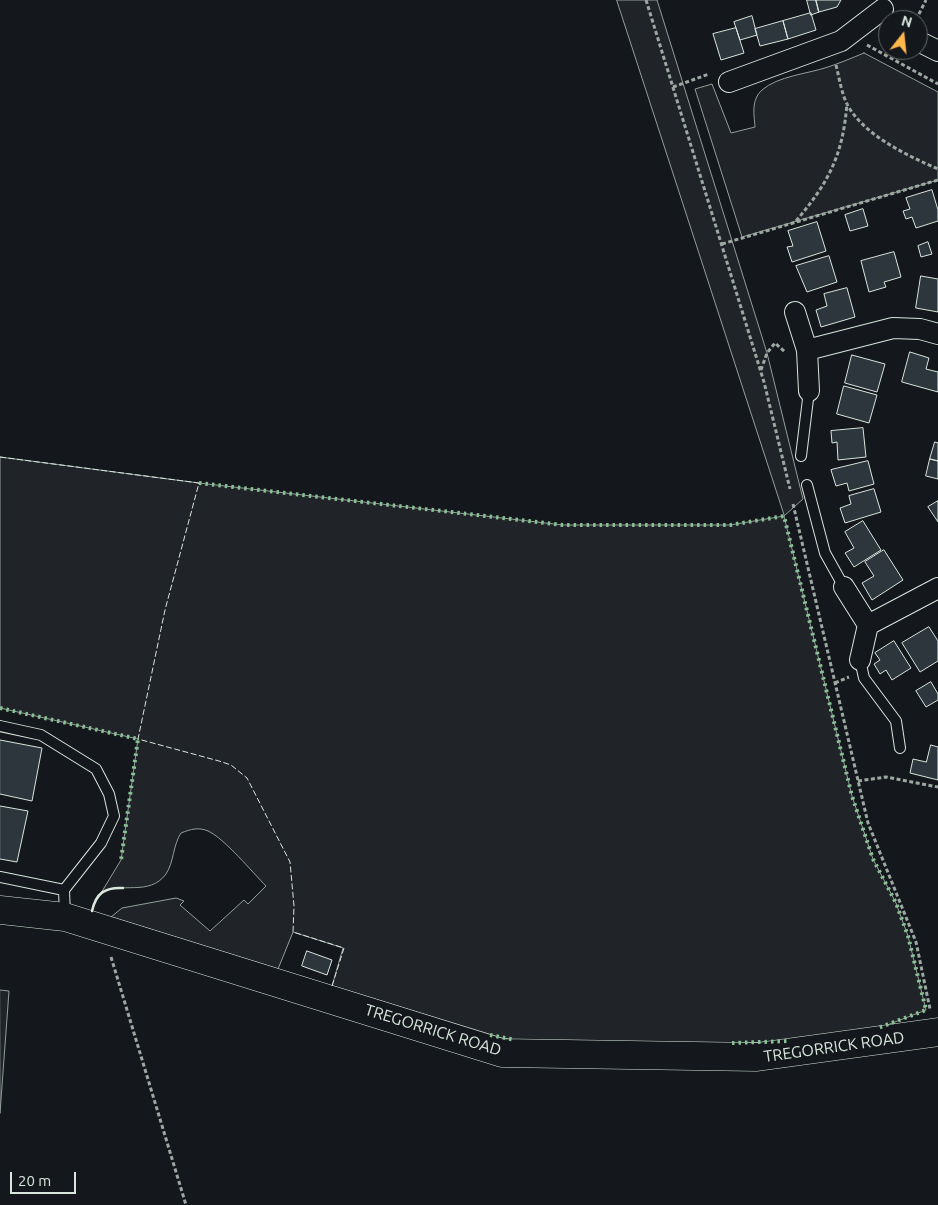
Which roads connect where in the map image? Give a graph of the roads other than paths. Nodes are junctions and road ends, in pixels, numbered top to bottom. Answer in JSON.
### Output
{"nodes":[{"id":1,"x":878,"y":15,"type":"edge"},
{"id":2,"x":721,"y":78,"type":"road end"},
{"id":3,"x":795,"y":312,"type":"dead end"},
{"id":4,"x":938,"y":334,"type":"edge"},
{"id":5,"x":798,"y":353,"type":"junction"},
{"id":6,"x":809,"y":391,"type":"joint"},
{"id":7,"x":801,"y":456,"type":"dead end"},
{"id":8,"x":806,"y":485,"type":"dead end"},
{"id":9,"x":844,"y":587,"type":"joint"},
{"id":10,"x":938,"y":588,"type":"edge"},
{"id":11,"x":868,"y":625,"type":"junction"},
{"id":12,"x":860,"y":660,"type":"joint"},
{"id":13,"x":0,"y":726,"type":"edge"},
{"id":14,"x":900,"y":748,"type":"dead end"},
{"id":15,"x":0,"y":877,"type":"edge"},
{"id":16,"x":64,"y":890,"type":"junction"},
{"id":17,"x":0,"y":910,"type":"edge"},
{"id":18,"x":65,"y":917,"type":"junction"},
{"id":19,"x":936,"y":1033,"type":"edge"}],
"edges":[{"from":1,"to":2,"type":"street"},
{"from":3,"to":5,"type":"street"},
{"from":4,"to":5,"type":"street"},
{"from":5,"to":6,"type":"street"},
{"from":6,"to":7,"type":"lane"},
{"from":8,"to":9,"type":"lane"},
{"from":9,"to":11,"type":"street"},
{"from":10,"to":11,"type":"street"},
{"from":11,"to":12,"type":"street"},
{"from":12,"to":14,"type":"lane"},
{"from":13,"to":16,"type":"lane"},
{"from":15,"to":16,"type":"lane"},
{"from":16,"to":18,"type":"lane"},
{"from":17,"to":18,"type":"street","name":"TREGORRICK ROAD"},
{"from":18,"to":19,"type":"street","name":"TREGORRICK ROAD"}]}
